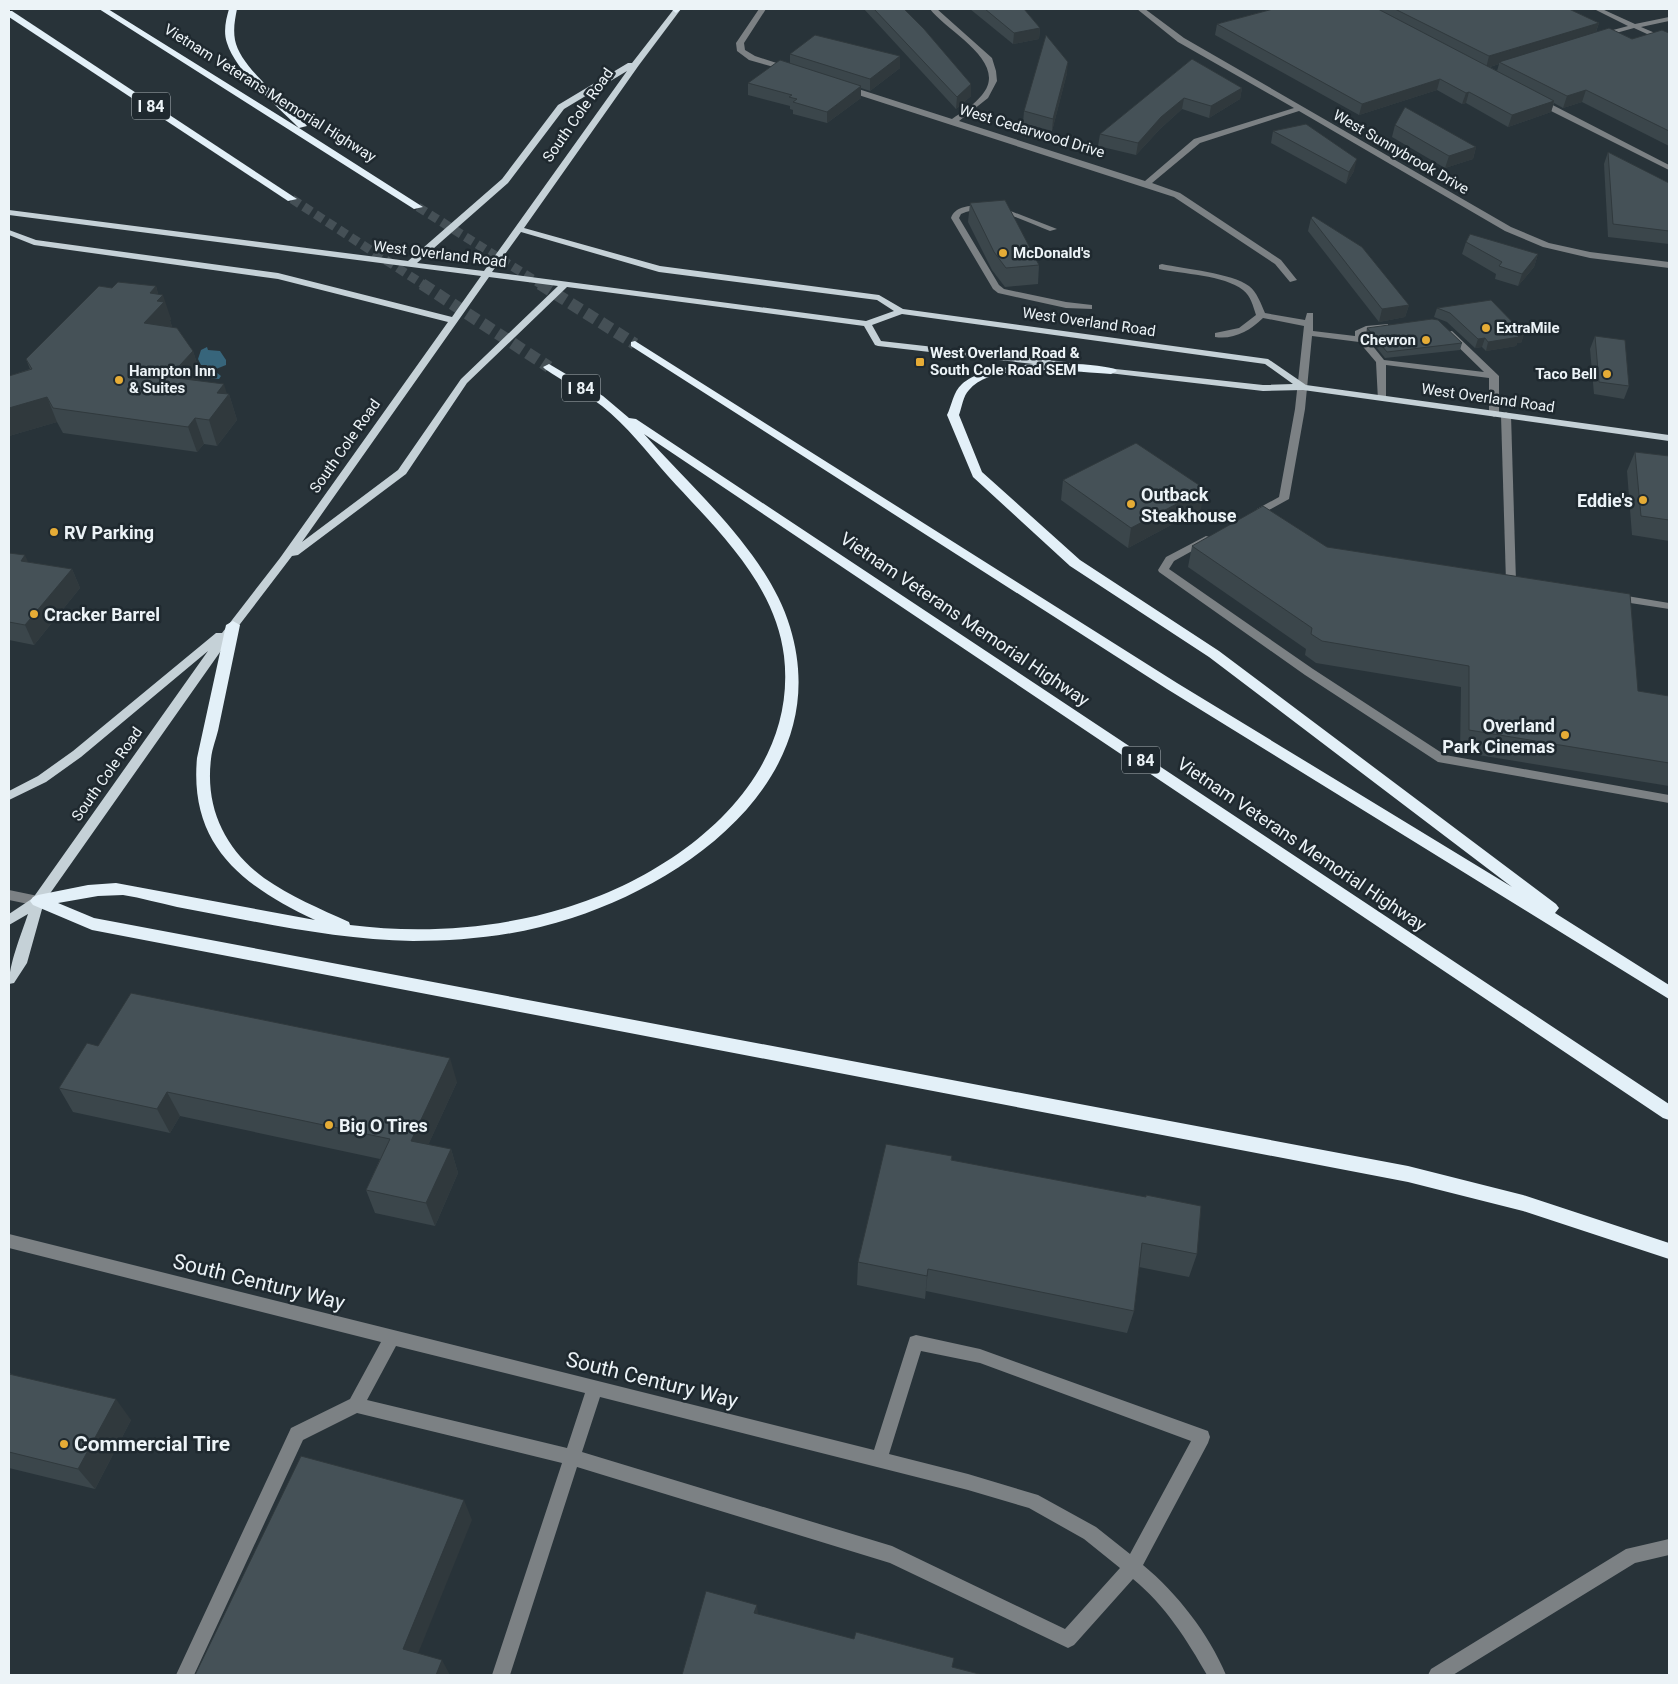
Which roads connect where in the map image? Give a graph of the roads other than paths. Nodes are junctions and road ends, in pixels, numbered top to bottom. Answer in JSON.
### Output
{"nodes":[{"id":1,"x":104,"y":9,"type":"edge"},
{"id":2,"x":233,"y":9,"type":"edge"},
{"id":3,"x":676,"y":9,"type":"edge"},
{"id":4,"x":762,"y":9,"type":"edge"},
{"id":5,"x":932,"y":9,"type":"edge"},
{"id":6,"x":1141,"y":9,"type":"edge"},
{"id":7,"x":1597,"y":9,"type":"edge"},
{"id":8,"x":9,"y":14,"type":"edge"},
{"id":9,"x":1669,"y":19,"type":"edge"},
{"id":10,"x":1634,"y":26,"type":"junction"},
{"id":11,"x":1590,"y":40,"type":"edge"},
{"id":12,"x":1669,"y":42,"type":"edge"},
{"id":13,"x":636,"y":63,"type":"junction"},
{"id":14,"x":798,"y":73,"type":"edge"},
{"id":15,"x":834,"y":84,"type":"edge"},
{"id":16,"x":1528,"y":96,"type":"edge"},
{"id":17,"x":1298,"y":109,"type":"junction"},
{"id":18,"x":953,"y":122,"type":"junction"},
{"id":19,"x":318,"y":143,"type":"junction"},
{"id":20,"x":1669,"y":168,"type":"edge"},
{"id":21,"x":1147,"y":182,"type":"junction"},
{"id":22,"x":292,"y":199,"type":"tunnel mouth"},
{"id":23,"x":418,"y":207,"type":"tunnel mouth"},
{"id":24,"x":9,"y":212,"type":"edge"},
{"id":25,"x":519,"y":229,"type":"junction"},
{"id":26,"x":1053,"y":229,"type":"dead end"},
{"id":27,"x":9,"y":232,"type":"edge"},
{"id":28,"x":408,"y":265,"type":"junction"},
{"id":29,"x":1669,"y":265,"type":"edge"},
{"id":30,"x":1162,"y":267,"type":"dead end"},
{"id":31,"x":486,"y":274,"type":"junction"},
{"id":32,"x":1293,"y":280,"type":"dead end"},
{"id":33,"x":565,"y":284,"type":"junction"},
{"id":34,"x":1089,"y":307,"type":"dead end"},
{"id":35,"x":901,"y":311,"type":"junction"},
{"id":36,"x":1261,"y":316,"type":"junction"},
{"id":37,"x":453,"y":320,"type":"junction"},
{"id":38,"x":1440,"y":323,"type":"edge"},
{"id":39,"x":867,"y":324,"type":"junction"},
{"id":40,"x":1309,"y":324,"type":"junction"},
{"id":41,"x":1393,"y":325,"type":"edge"},
{"id":42,"x":1218,"y":334,"type":"dead end"},
{"id":43,"x":1362,"y":340,"type":"junction"},
{"id":44,"x":635,"y":344,"type":"tunnel mouth"},
{"id":45,"x":1381,"y":362,"type":"junction"},
{"id":46,"x":549,"y":367,"type":"tunnel mouth"},
{"id":47,"x":1111,"y":370,"type":"junction"},
{"id":48,"x":1494,"y":376,"type":"junction"},
{"id":49,"x":1303,"y":387,"type":"junction"},
{"id":50,"x":1381,"y":398,"type":"junction"},
{"id":51,"x":612,"y":408,"type":"junction"},
{"id":52,"x":1494,"y":414,"type":"junction"},
{"id":53,"x":1506,"y":415,"type":"junction"},
{"id":54,"x":1669,"y":438,"type":"edge"},
{"id":55,"x":1285,"y":526,"type":"edge"},
{"id":56,"x":1214,"y":535,"type":"edge"},
{"id":57,"x":284,"y":560,"type":"junction"},
{"id":58,"x":1511,"y":582,"type":"edge"},
{"id":59,"x":1602,"y":596,"type":"edge"},
{"id":60,"x":1669,"y":606,"type":"edge"},
{"id":61,"x":233,"y":624,"type":"junction"},
{"id":62,"x":9,"y":796,"type":"edge"},
{"id":63,"x":1669,"y":799,"type":"edge"},
{"id":64,"x":9,"y":895,"type":"edge"},
{"id":65,"x":38,"y":901,"type":"junction"},
{"id":66,"x":9,"y":920,"type":"edge"},
{"id":67,"x":356,"y":932,"type":"junction"},
{"id":68,"x":1624,"y":963,"type":"junction"},
{"id":69,"x":9,"y":979,"type":"edge"},
{"id":70,"x":1669,"y":993,"type":"edge"},
{"id":71,"x":1669,"y":1113,"type":"edge"},
{"id":72,"x":9,"y":1241,"type":"edge"},
{"id":73,"x":1669,"y":1251,"type":"edge"},
{"id":74,"x":392,"y":1337,"type":"junction"},
{"id":75,"x":594,"y":1388,"type":"junction"},
{"id":76,"x":356,"y":1404,"type":"junction"},
{"id":77,"x":572,"y":1457,"type":"junction"},
{"id":78,"x":880,"y":1460,"type":"junction"},
{"id":79,"x":1669,"y":1547,"type":"edge"},
{"id":80,"x":1132,"y":1567,"type":"junction"},
{"id":81,"x":185,"y":1675,"type":"edge"},
{"id":82,"x":501,"y":1675,"type":"edge"},
{"id":83,"x":1217,"y":1675,"type":"edge"},
{"id":84,"x":1437,"y":1675,"type":"edge"}],
"edges":[{"from":1,"to":19,"type":"highway","name":"Vietnam Veterans Memorial Highway"},
{"from":2,"to":19,"type":"highway"},
{"from":3,"to":13,"type":"main road","name":"South Cole Road"},
{"from":4,"to":14,"type":"street"},
{"from":5,"to":18,"type":"street"},
{"from":6,"to":17,"type":"street","name":"West Sunnybrook Drive"},
{"from":7,"to":10,"type":"street"},
{"from":8,"to":22,"type":"highway","number":"I 84"},
{"from":9,"to":10,"type":"street"},
{"from":10,"to":11,"type":"street"},
{"from":10,"to":12,"type":"street"},
{"from":13,"to":25,"type":"main road","name":"South Cole Road"},
{"from":13,"to":28,"type":"main road"},
{"from":15,"to":18,"type":"street","name":"West Cedarwood Drive"},
{"from":16,"to":20,"type":"street"},
{"from":17,"to":21,"type":"street"},
{"from":17,"to":29,"type":"street","name":"West Sunnybrook Drive"},
{"from":18,"to":21,"type":"street","name":"West Cedarwood Drive"},
{"from":19,"to":23,"type":"highway","name":"Vietnam Veterans Memorial Highway"},
{"from":21,"to":32,"type":"street","name":"West Cedarwood Drive"},
{"from":24,"to":28,"type":"main road","name":"West Overland Road"},
{"from":25,"to":31,"type":"main road","name":"South Cole Road"},
{"from":25,"to":35,"type":"main road"},
{"from":26,"to":34,"type":"street"},
{"from":27,"to":37,"type":"main road"},
{"from":28,"to":31,"type":"main road","name":"West Overland Road"},
{"from":30,"to":36,"type":"street"},
{"from":31,"to":33,"type":"main road","name":"West Overland Road"},
{"from":31,"to":37,"type":"main road","name":"South Cole Road"},
{"from":33,"to":39,"type":"main road","name":"West Overland Road"},
{"from":33,"to":57,"type":"main road"},
{"from":35,"to":39,"type":"main road","name":"West Overland Road"},
{"from":35,"to":49,"type":"main road","name":"West Overland Road"},
{"from":36,"to":40,"type":"street"},
{"from":36,"to":42,"type":"street"},
{"from":37,"to":57,"type":"main road","name":"South Cole Road"},
{"from":38,"to":48,"type":"street"},
{"from":39,"to":47,"type":"main road","name":"West Overland Road"},
{"from":40,"to":43,"type":"street"},
{"from":40,"to":49,"type":"street"},
{"from":41,"to":43,"type":"street"},
{"from":43,"to":45,"type":"street"},
{"from":44,"to":68,"type":"highway"},
{"from":45,"to":48,"type":"street"},
{"from":45,"to":50,"type":"street"},
{"from":46,"to":51,"type":"highway","number":"I 84"},
{"from":47,"to":49,"type":"main road","name":"West Overland Road"},
{"from":47,"to":68,"type":"highway"},
{"from":48,"to":52,"type":"street"},
{"from":49,"to":50,"type":"main road","name":"West Overland Road"},
{"from":49,"to":55,"type":"street"},
{"from":50,"to":52,"type":"main road","name":"West Overland Road"},
{"from":51,"to":67,"type":"highway"},
{"from":51,"to":71,"type":"highway","name":"Vietnam Veterans Memorial Highway","number":"I 84"},
{"from":52,"to":53,"type":"main road","name":"West Overland Road"},
{"from":53,"to":54,"type":"main road","name":"West Overland Road"},
{"from":53,"to":58,"type":"street"},
{"from":56,"to":63,"type":"street"},
{"from":57,"to":61,"type":"main road","name":"South Cole Road"},
{"from":59,"to":60,"type":"street"},
{"from":61,"to":62,"type":"main road"},
{"from":61,"to":65,"type":"main road","name":"South Cole Road"},
{"from":61,"to":67,"type":"highway"},
{"from":64,"to":65,"type":"street"},
{"from":65,"to":66,"type":"main road","name":"South Cole Road"},
{"from":65,"to":67,"type":"highway"},
{"from":65,"to":69,"type":"main road","name":"South Cole Road"},
{"from":65,"to":73,"type":"highway"},
{"from":68,"to":70,"type":"highway"},
{"from":72,"to":74,"type":"street","name":"South Century Way"},
{"from":74,"to":75,"type":"street","name":"South Century Way"},
{"from":74,"to":76,"type":"street"},
{"from":75,"to":77,"type":"street"},
{"from":75,"to":78,"type":"street","name":"South Century Way"},
{"from":76,"to":77,"type":"street"},
{"from":76,"to":81,"type":"street"},
{"from":77,"to":80,"type":"street"},
{"from":77,"to":82,"type":"street"},
{"from":78,"to":80,"type":"street","name":"South Century Way"},
{"from":78,"to":80,"type":"street"},
{"from":79,"to":84,"type":"street"},
{"from":80,"to":83,"type":"street","name":"South Century Way"}]}
